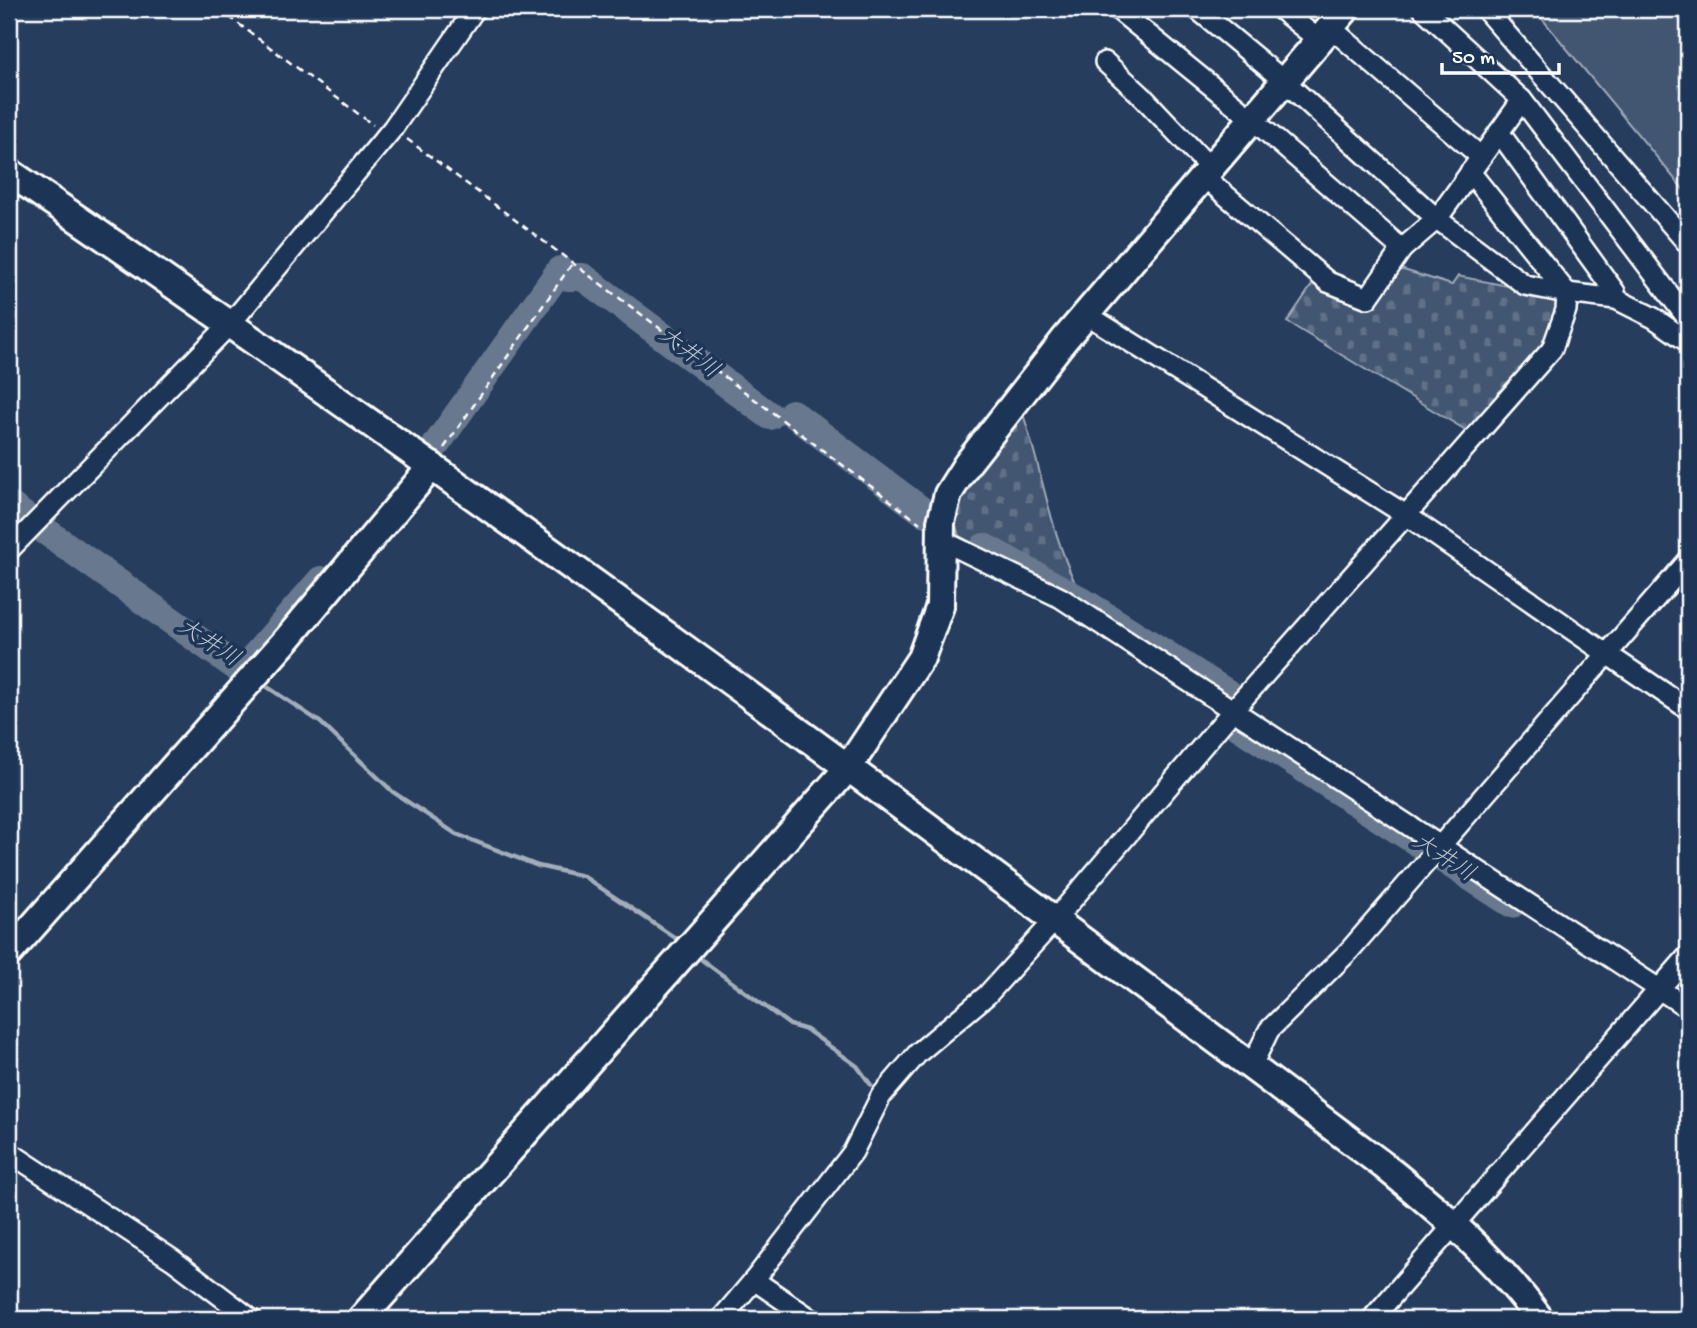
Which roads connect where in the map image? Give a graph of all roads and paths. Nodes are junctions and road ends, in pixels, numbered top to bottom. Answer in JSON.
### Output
{"nodes":[{"id":1,"x":219,"y":9,"type":"edge"},
{"id":2,"x":475,"y":9,"type":"edge"},
{"id":3,"x":1117,"y":9,"type":"edge"},
{"id":4,"x":1197,"y":9,"type":"edge"},
{"id":5,"x":1280,"y":9,"type":"edge"},
{"id":6,"x":1423,"y":9,"type":"edge"},
{"id":7,"x":1482,"y":10,"type":"edge"},
{"id":8,"x":1331,"y":25,"type":"edge"},
{"id":9,"x":1105,"y":62,"type":"dead end"},
{"id":10,"x":1284,"y":81,"type":"junction"},
{"id":11,"x":1522,"y":100,"type":"junction"},
{"id":12,"x":1252,"y":119,"type":"junction"},
{"id":13,"x":390,"y":132,"type":"junction"},
{"id":14,"x":1499,"y":132,"type":"junction"},
{"id":15,"x":1476,"y":165,"type":"junction"},
{"id":16,"x":9,"y":172,"type":"edge"},
{"id":17,"x":1207,"y":172,"type":"junction"},
{"id":18,"x":1437,"y":219,"type":"junction"},
{"id":19,"x":1688,"y":244,"type":"edge"},
{"id":20,"x":1402,"y":249,"type":"junction"},
{"id":21,"x":574,"y":261,"type":"junction"},
{"id":22,"x":1567,"y":293,"type":"junction"},
{"id":23,"x":1616,"y":299,"type":"junction"},
{"id":24,"x":1086,"y":314,"type":"junction"},
{"id":25,"x":231,"y":323,"type":"junction"},
{"id":26,"x":1682,"y":324,"type":"edge"},
{"id":27,"x":1688,"y":342,"type":"edge"},
{"id":28,"x":432,"y":466,"type":"junction"},
{"id":29,"x":1406,"y":516,"type":"junction"},
{"id":30,"x":943,"y":541,"type":"junction"},
{"id":31,"x":9,"y":550,"type":"edge"},
{"id":32,"x":1688,"y":561,"type":"edge"},
{"id":33,"x":1607,"y":654,"type":"junction"},
{"id":34,"x":1234,"y":709,"type":"junction"},
{"id":35,"x":1688,"y":709,"type":"edge"},
{"id":36,"x":848,"y":768,"type":"junction"},
{"id":37,"x":1442,"y":845,"type":"junction"},
{"id":38,"x":1054,"y":921,"type":"junction"},
{"id":39,"x":9,"y":954,"type":"edge"},
{"id":40,"x":1688,"y":956,"type":"edge"},
{"id":41,"x":1660,"y":989,"type":"junction"},
{"id":42,"x":1688,"y":1008,"type":"edge"},
{"id":43,"x":1251,"y":1067,"type":"junction"},
{"id":44,"x":9,"y":1152,"type":"edge"},
{"id":45,"x":1454,"y":1224,"type":"junction"},
{"id":46,"x":754,"y":1280,"type":"junction"},
{"id":47,"x":251,"y":1319,"type":"edge"},
{"id":48,"x":361,"y":1319,"type":"edge"},
{"id":49,"x":722,"y":1319,"type":"edge"},
{"id":50,"x":811,"y":1319,"type":"edge"},
{"id":51,"x":1372,"y":1319,"type":"edge"},
{"id":52,"x":1540,"y":1319,"type":"edge"}],
"edges":[{"from":1,"to":13,"type":"path"},
{"from":2,"to":13,"type":"street"},
{"from":3,"to":12,"type":"street"},
{"from":4,"to":10,"type":"street"},
{"from":5,"to":8,"type":"street"},
{"from":6,"to":11,"type":"street"},
{"from":7,"to":19,"type":"street"},
{"from":8,"to":10,"type":"street"},
{"from":8,"to":15,"type":"street"},
{"from":9,"to":17,"type":"street"},
{"from":10,"to":12,"type":"street"},
{"from":10,"to":18,"type":"street"},
{"from":11,"to":14,"type":"street"},
{"from":11,"to":26,"type":"street"},
{"from":12,"to":17,"type":"street"},
{"from":12,"to":20,"type":"street"},
{"from":13,"to":21,"type":"path"},
{"from":13,"to":25,"type":"street"},
{"from":14,"to":15,"type":"street"},
{"from":14,"to":23,"type":"street"},
{"from":15,"to":18,"type":"street"},
{"from":15,"to":22,"type":"street"},
{"from":16,"to":25,"type":"street"},
{"from":17,"to":20,"type":"street"},
{"from":17,"to":24,"type":"street"},
{"from":18,"to":20,"type":"street"},
{"from":18,"to":22,"type":"street"},
{"from":21,"to":28,"type":"path"},
{"from":21,"to":30,"type":"path"},
{"from":22,"to":23,"type":"street"},
{"from":22,"to":29,"type":"street"},
{"from":23,"to":26,"type":"street"},
{"from":24,"to":29,"type":"street"},
{"from":24,"to":30,"type":"street"},
{"from":25,"to":28,"type":"street"},
{"from":25,"to":31,"type":"street"},
{"from":26,"to":27,"type":"street"},
{"from":28,"to":36,"type":"street"},
{"from":28,"to":39,"type":"street"},
{"from":29,"to":33,"type":"street"},
{"from":29,"to":34,"type":"street"},
{"from":30,"to":34,"type":"street"},
{"from":30,"to":36,"type":"street"},
{"from":32,"to":33,"type":"street"},
{"from":33,"to":35,"type":"street"},
{"from":33,"to":37,"type":"street"},
{"from":34,"to":37,"type":"street"},
{"from":34,"to":38,"type":"street"},
{"from":36,"to":38,"type":"street"},
{"from":36,"to":48,"type":"street"},
{"from":37,"to":41,"type":"street"},
{"from":37,"to":43,"type":"street"},
{"from":38,"to":43,"type":"street"},
{"from":38,"to":46,"type":"street"},
{"from":40,"to":41,"type":"street"},
{"from":41,"to":42,"type":"street"},
{"from":41,"to":45,"type":"street"},
{"from":43,"to":45,"type":"street"},
{"from":44,"to":47,"type":"street"},
{"from":45,"to":51,"type":"street"},
{"from":45,"to":52,"type":"street"},
{"from":46,"to":49,"type":"street"},
{"from":46,"to":50,"type":"street"}]}
